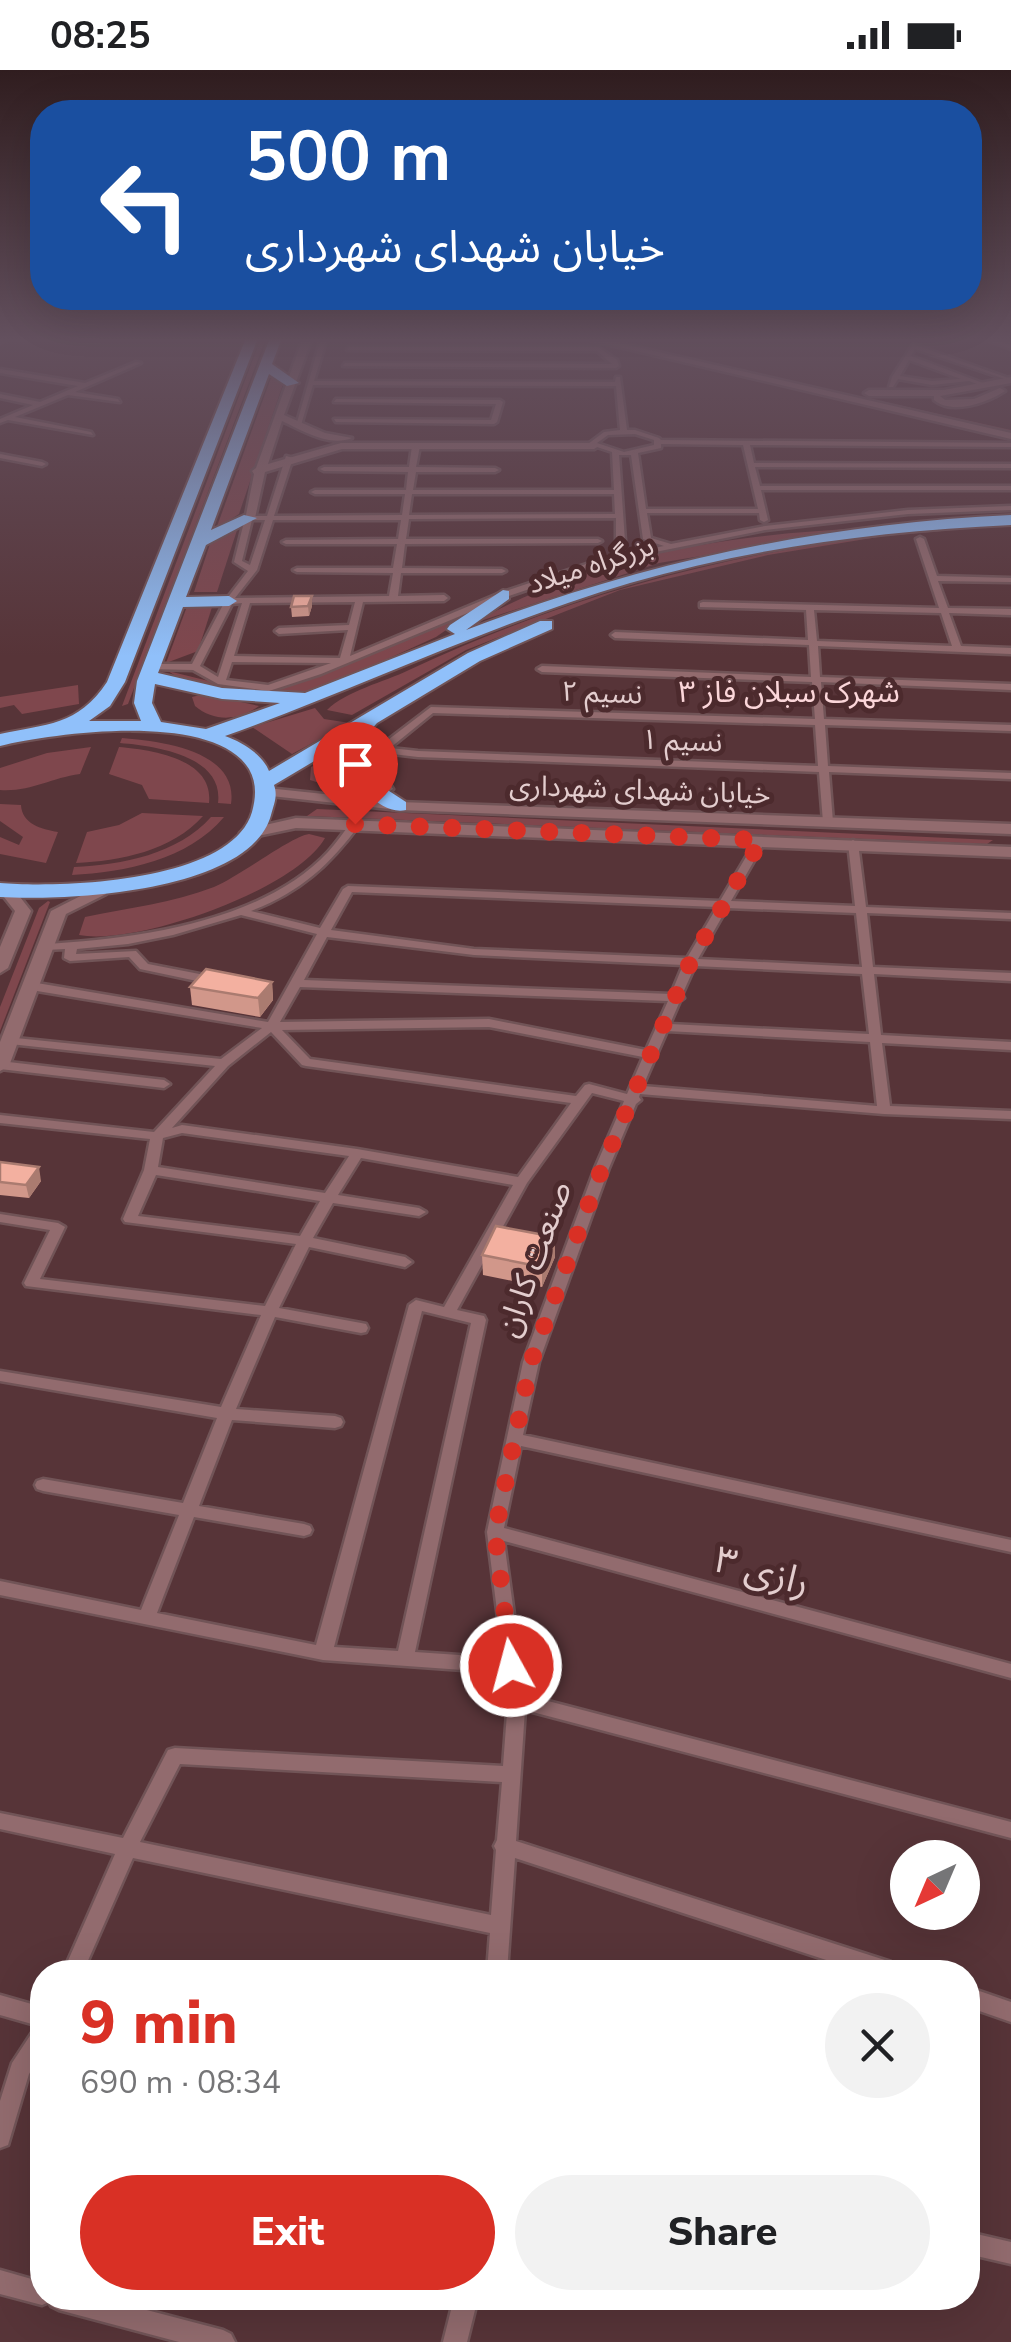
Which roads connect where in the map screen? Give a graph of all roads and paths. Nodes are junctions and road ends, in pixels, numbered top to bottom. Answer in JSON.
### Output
{"nodes":[{"id":1,"x":210,"y":444,"type":"edge"},
{"id":2,"x":236,"y":444,"type":"edge"},
{"id":3,"x":269,"y":444,"type":"edge"},
{"id":4,"x":303,"y":444,"type":"edge"},
{"id":5,"x":378,"y":444,"type":"edge"},
{"id":6,"x":415,"y":444,"type":"edge"},
{"id":7,"x":598,"y":444,"type":"edge"},
{"id":8,"x":658,"y":444,"type":"edge"},
{"id":9,"x":747,"y":444,"type":"edge"},
{"id":10,"x":880,"y":444,"type":"edge"},
{"id":11,"x":1011,"y":446,"type":"edge"},
{"id":12,"x":319,"y":450,"type":"junction"},
{"id":13,"x":615,"y":453,"type":"junction"},
{"id":14,"x":634,"y":454,"type":"junction"},
{"id":15,"x":0,"y":456,"type":"edge"},
{"id":16,"x":290,"y":458,"type":"junction"},
{"id":17,"x":42,"y":464,"type":"dead end"},
{"id":18,"x":752,"y":465,"type":"junction"},
{"id":19,"x":889,"y":466,"type":"junction"},
{"id":20,"x":990,"y":466,"type":"junction"},
{"id":21,"x":1011,"y":466,"type":"edge"},
{"id":22,"x":324,"y":469,"type":"dead end"},
{"id":23,"x":413,"y":469,"type":"junction"},
{"id":24,"x":496,"y":470,"type":"dead end"},
{"id":25,"x":257,"y":471,"type":"junction"},
{"id":26,"x":757,"y":488,"type":"junction"},
{"id":27,"x":899,"y":488,"type":"junction"},
{"id":28,"x":1006,"y":488,"type":"edge"},
{"id":29,"x":315,"y":492,"type":"dead end"},
{"id":30,"x":409,"y":492,"type":"junction"},
{"id":31,"x":618,"y":492,"type":"junction"},
{"id":32,"x":1011,"y":508,"type":"edge"},
{"id":33,"x":644,"y":511,"type":"junction"},
{"id":34,"x":406,"y":516,"type":"junction"},
{"id":35,"x":516,"y":516,"type":"junction"},
{"id":36,"x":620,"y":516,"type":"junction"},
{"id":37,"x":249,"y":518,"type":"junction"},
{"id":38,"x":270,"y":518,"type":"junction"},
{"id":39,"x":764,"y":520,"type":"junction"},
{"id":40,"x":1011,"y":520,"type":"edge"},
{"id":41,"x":916,"y":525,"type":"junction"},
{"id":42,"x":1011,"y":534,"type":"edge"},
{"id":43,"x":647,"y":539,"type":"junction"},
{"id":44,"x":598,"y":541,"type":"dead end"},
{"id":45,"x":198,"y":542,"type":"junction"},
{"id":46,"x":286,"y":542,"type":"dead end"},
{"id":47,"x":621,"y":542,"type":"junction"},
{"id":48,"x":402,"y":543,"type":"junction"},
{"id":49,"x":516,"y":544,"type":"junction"},
{"id":50,"x":673,"y":546,"type":"junction"},
{"id":51,"x":612,"y":558,"type":"junction"},
{"id":52,"x":252,"y":570,"type":"junction"},
{"id":53,"x":296,"y":570,"type":"dead end"},
{"id":54,"x":398,"y":570,"type":"junction"},
{"id":55,"x":502,"y":571,"type":"dead end"},
{"id":56,"x":935,"y":578,"type":"junction"},
{"id":57,"x":1011,"y":580,"type":"edge"},
{"id":58,"x":504,"y":595,"type":"junction"},
{"id":59,"x":360,"y":598,"type":"junction"},
{"id":60,"x":393,"y":598,"type":"junction"},
{"id":61,"x":444,"y":598,"type":"dead end"},
{"id":62,"x":238,"y":600,"type":"junction"},
{"id":63,"x":177,"y":602,"type":"junction"},
{"id":64,"x":703,"y":605,"type":"dead end"},
{"id":65,"x":810,"y":608,"type":"junction"},
{"id":66,"x":948,"y":611,"type":"junction"},
{"id":67,"x":1011,"y":612,"type":"edge"},
{"id":68,"x":352,"y":627,"type":"junction"},
{"id":69,"x":279,"y":632,"type":"dead end"},
{"id":70,"x":615,"y":635,"type":"dead end"},
{"id":71,"x":813,"y":643,"type":"junction"},
{"id":72,"x":957,"y":648,"type":"junction"},
{"id":73,"x":1011,"y":650,"type":"edge"},
{"id":74,"x":417,"y":658,"type":"junction"},
{"id":75,"x":227,"y":659,"type":"junction"},
{"id":76,"x":344,"y":661,"type":"junction"},
{"id":77,"x":196,"y":667,"type":"junction"},
{"id":78,"x":542,"y":669,"type":"dead end"},
{"id":79,"x":149,"y":671,"type":"junction"},
{"id":80,"x":816,"y":680,"type":"junction"},
{"id":81,"x":220,"y":682,"type":"junction"},
{"id":82,"x":1011,"y":687,"type":"edge"},
{"id":83,"x":325,"y":709,"type":"junction"},
{"id":84,"x":372,"y":718,"type":"junction"},
{"id":85,"x":820,"y":722,"type":"junction"},
{"id":86,"x":72,"y":725,"type":"junction"},
{"id":87,"x":153,"y":725,"type":"junction"},
{"id":88,"x":1011,"y":728,"type":"edge"},
{"id":89,"x":206,"y":736,"type":"junction"},
{"id":90,"x":0,"y":740,"type":"edge"},
{"id":91,"x":352,"y":746,"type":"junction"},
{"id":92,"x":377,"y":752,"type":"junction"},
{"id":93,"x":824,"y":768,"type":"junction"},
{"id":94,"x":1011,"y":776,"type":"edge"},
{"id":95,"x":266,"y":787,"type":"junction"},
{"id":96,"x":394,"y":798,"type":"junction"},
{"id":97,"x":828,"y":822,"type":"junction"},
{"id":98,"x":355,"y":824,"type":"junction"},
{"id":99,"x":1003,"y":830,"type":"edge"},
{"id":100,"x":248,"y":833,"type":"junction"},
{"id":101,"x":761,"y":840,"type":"junction"},
{"id":102,"x":853,"y":842,"type":"junction"},
{"id":103,"x":1004,"y":851,"type":"edge"},
{"id":104,"x":4,"y":890,"type":"edge"},
{"id":105,"x":100,"y":891,"type":"junction"},
{"id":106,"x":720,"y":907,"type":"junction"},
{"id":107,"x":239,"y":911,"type":"junction"},
{"id":108,"x":861,"y":912,"type":"junction"},
{"id":109,"x":1011,"y":916,"type":"edge"},
{"id":110,"x":325,"y":934,"type":"junction"},
{"id":111,"x":71,"y":946,"type":"junction"},
{"id":112,"x":46,"y":947,"type":"junction"},
{"id":113,"x":690,"y":963,"type":"junction"},
{"id":114,"x":0,"y":966,"type":"edge"},
{"id":115,"x":868,"y":973,"type":"junction"},
{"id":116,"x":1011,"y":976,"type":"edge"},
{"id":117,"x":296,"y":983,"type":"junction"},
{"id":118,"x":31,"y":986,"type":"junction"},
{"id":119,"x":237,"y":986,"type":"edge"},
{"id":120,"x":678,"y":998,"type":"junction"},
{"id":121,"x":272,"y":1026,"type":"junction"},
{"id":122,"x":666,"y":1027,"type":"junction"},
{"id":123,"x":10,"y":1040,"type":"junction"},
{"id":124,"x":877,"y":1040,"type":"junction"},
{"id":125,"x":1011,"y":1046,"type":"edge"},
{"id":126,"x":652,"y":1055,"type":"junction"},
{"id":127,"x":224,"y":1063,"type":"junction"},
{"id":128,"x":0,"y":1066,"type":"edge"},
{"id":129,"x":164,"y":1084,"type":"dead end"},
{"id":130,"x":637,"y":1095,"type":"junction"},
{"id":131,"x":581,"y":1101,"type":"junction"},
{"id":132,"x":884,"y":1110,"type":"junction"},
{"id":133,"x":1011,"y":1115,"type":"edge"},
{"id":134,"x":0,"y":1119,"type":"edge"},
{"id":135,"x":156,"y":1136,"type":"junction"},
{"id":136,"x":357,"y":1152,"type":"junction"},
{"id":137,"x":151,"y":1170,"type":"junction"},
{"id":138,"x":521,"y":1182,"type":"junction"},
{"id":139,"x":328,"y":1196,"type":"junction"},
{"id":140,"x":418,"y":1212,"type":"dead end"},
{"id":141,"x":0,"y":1218,"type":"edge"},
{"id":142,"x":304,"y":1241,"type":"junction"},
{"id":143,"x":405,"y":1262,"type":"dead end"},
{"id":144,"x":270,"y":1311,"type":"junction"},
{"id":145,"x":448,"y":1312,"type":"junction"},
{"id":146,"x":361,"y":1328,"type":"dead end"},
{"id":147,"x":0,"y":1376,"type":"edge"},
{"id":148,"x":229,"y":1414,"type":"junction"},
{"id":149,"x":335,"y":1422,"type":"dead end"},
{"id":150,"x":516,"y":1439,"type":"junction"},
{"id":151,"x":42,"y":1485,"type":"dead end"},
{"id":152,"x":190,"y":1514,"type":"junction"},
{"id":153,"x":304,"y":1530,"type":"dead end"},
{"id":154,"x":495,"y":1532,"type":"junction"},
{"id":155,"x":1011,"y":1546,"type":"edge"},
{"id":156,"x":0,"y":1588,"type":"edge"},
{"id":157,"x":148,"y":1617,"type":"junction"},
{"id":158,"x":323,"y":1653,"type":"junction"},
{"id":159,"x":405,"y":1659,"type":"junction"},
{"id":160,"x":511,"y":1666,"type":"junction"},
{"id":161,"x":1011,"y":1672,"type":"edge"},
{"id":162,"x":517,"y":1700,"type":"junction"},
{"id":163,"x":512,"y":1775,"type":"junction"},
{"id":164,"x":0,"y":1821,"type":"edge"},
{"id":165,"x":1011,"y":1830,"type":"edge"},
{"id":166,"x":129,"y":1845,"type":"junction"},
{"id":167,"x":504,"y":1846,"type":"junction"},
{"id":168,"x":500,"y":1926,"type":"junction"},
{"id":169,"x":78,"y":1960,"type":"edge"},
{"id":170,"x":499,"y":1960,"type":"edge"},
{"id":171,"x":854,"y":1960,"type":"edge"},
{"id":172,"x":980,"y":2002,"type":"edge"},
{"id":173,"x":0,"y":2006,"type":"edge"},
{"id":174,"x":1011,"y":2012,"type":"edge"},
{"id":175,"x":30,"y":2013,"type":"edge"},
{"id":176,"x":30,"y":2054,"type":"edge"},
{"id":177,"x":0,"y":2138,"type":"edge"},
{"id":178,"x":980,"y":2246,"type":"edge"},
{"id":179,"x":1011,"y":2254,"type":"edge"},
{"id":180,"x":0,"y":2282,"type":"edge"},
{"id":181,"x":30,"y":2290,"type":"edge"},
{"id":182,"x":125,"y":2310,"type":"edge"},
{"id":183,"x":463,"y":2310,"type":"edge"},
{"id":184,"x":223,"y":2342,"type":"edge"},
{"id":185,"x":455,"y":2342,"type":"edge"}],
"edges":[{"from":1,"to":86,"type":"highway"},
{"from":2,"to":45,"type":"highway"},
{"from":3,"to":25,"type":"street"},
{"from":4,"to":12,"type":"street"},
{"from":5,"to":12,"type":"street"},
{"from":6,"to":23,"type":"street"},
{"from":7,"to":13,"type":"street"},
{"from":8,"to":14,"type":"street"},
{"from":9,"to":18,"type":"street"},
{"from":10,"to":11,"type":"street"},
{"from":12,"to":16,"type":"street"},
{"from":13,"to":14,"type":"street"},
{"from":13,"to":31,"type":"street"},
{"from":14,"to":33,"type":"street"},
{"from":15,"to":17,"type":"street"},
{"from":16,"to":25,"type":"street"},
{"from":16,"to":38,"type":"street"},
{"from":18,"to":19,"type":"street"},
{"from":18,"to":26,"type":"street"},
{"from":19,"to":20,"type":"street"},
{"from":19,"to":27,"type":"street"},
{"from":20,"to":21,"type":"street"},
{"from":20,"to":28,"type":"street"},
{"from":22,"to":23,"type":"street"},
{"from":23,"to":24,"type":"street"},
{"from":23,"to":30,"type":"street"},
{"from":25,"to":37,"type":"street"},
{"from":26,"to":27,"type":"street"},
{"from":26,"to":39,"type":"street"},
{"from":27,"to":28,"type":"street"},
{"from":27,"to":41,"type":"street"},
{"from":29,"to":30,"type":"street"},
{"from":30,"to":31,"type":"street"},
{"from":30,"to":34,"type":"street"},
{"from":31,"to":36,"type":"street"},
{"from":32,"to":41,"type":"street"},
{"from":33,"to":39,"type":"street"},
{"from":33,"to":43,"type":"street"},
{"from":34,"to":35,"type":"street"},
{"from":34,"to":38,"type":"street"},
{"from":34,"to":48,"type":"street"},
{"from":35,"to":36,"type":"street"},
{"from":35,"to":49,"type":"street"},
{"from":36,"to":47,"type":"street"},
{"from":37,"to":38,"type":"street"},
{"from":37,"to":45,"type":"highway"},
{"from":37,"to":52,"type":"street"},
{"from":38,"to":52,"type":"street"},
{"from":39,"to":41,"type":"highway"},
{"from":39,"to":50,"type":"street"},
{"from":40,"to":41,"type":"highway","name":"بزرگراه میلاد"},
{"from":41,"to":42,"type":"highway","name":"بزرگراه میلاد"},
{"from":41,"to":56,"type":"street"},
{"from":41,"to":74,"type":"highway","name":"بزرگراه میلاد"},
{"from":41,"to":84,"type":"highway","name":"بزرگراه میلاد"},
{"from":43,"to":47,"type":"street"},
{"from":43,"to":50,"type":"street"},
{"from":44,"to":49,"type":"street"},
{"from":45,"to":63,"type":"highway"},
{"from":46,"to":48,"type":"street"},
{"from":47,"to":51,"type":"street"},
{"from":48,"to":49,"type":"street"},
{"from":48,"to":54,"type":"street"},
{"from":50,"to":51,"type":"street"},
{"from":51,"to":58,"type":"street"},
{"from":52,"to":62,"type":"street"},
{"from":53,"to":54,"type":"street"},
{"from":54,"to":55,"type":"street"},
{"from":54,"to":60,"type":"street"},
{"from":56,"to":57,"type":"street"},
{"from":56,"to":66,"type":"street"},
{"from":58,"to":74,"type":"highway"},
{"from":58,"to":76,"type":"street"},
{"from":59,"to":60,"type":"street"},
{"from":59,"to":62,"type":"street"},
{"from":59,"to":68,"type":"street"},
{"from":60,"to":61,"type":"street"},
{"from":62,"to":63,"type":"highway"},
{"from":62,"to":75,"type":"street"},
{"from":62,"to":77,"type":"street"},
{"from":63,"to":79,"type":"highway"},
{"from":64,"to":65,"type":"street"},
{"from":65,"to":66,"type":"street"},
{"from":65,"to":71,"type":"street"},
{"from":66,"to":67,"type":"street"},
{"from":66,"to":72,"type":"street"},
{"from":68,"to":69,"type":"street"},
{"from":68,"to":76,"type":"street"},
{"from":70,"to":71,"type":"street"},
{"from":71,"to":72,"type":"street"},
{"from":71,"to":80,"type":"street"},
{"from":72,"to":73,"type":"street"},
{"from":74,"to":83,"type":"highway","name":"بزرگراه میلاد"},
{"from":75,"to":76,"type":"street"},
{"from":75,"to":81,"type":"street"},
{"from":76,"to":81,"type":"street"},
{"from":77,"to":79,"type":"street"},
{"from":77,"to":81,"type":"street"},
{"from":78,"to":80,"type":"street"},
{"from":79,"to":83,"type":"highway"},
{"from":79,"to":87,"type":"highway"},
{"from":80,"to":82,"type":"street"},
{"from":80,"to":85,"type":"street"},
{"from":83,"to":84,"type":"highway"},
{"from":83,"to":89,"type":"highway","name":"بزرگراه میلاد"},
{"from":84,"to":91,"type":"highway"},
{"from":84,"to":95,"type":"highway","name":"بزرگراه میلاد"},
{"from":85,"to":88,"type":"street","name":"نسیم ۲"},
{"from":85,"to":92,"type":"street","name":"نسیم ۲"},
{"from":85,"to":93,"type":"street"},
{"from":86,"to":87,"type":"highway"},
{"from":86,"to":90,"type":"highway"},
{"from":87,"to":89,"type":"highway"},
{"from":89,"to":95,"type":"highway"},
{"from":91,"to":92,"type":"street","name":"نسیم ۱"},
{"from":91,"to":96,"type":"highway"},
{"from":92,"to":93,"type":"street","name":"نسیم ۱"},
{"from":92,"to":96,"type":"street"},
{"from":93,"to":94,"type":"street","name":"نسیم ۱"},
{"from":93,"to":97,"type":"street"},
{"from":95,"to":96,"type":"street","name":"خیابان شهدای شهرداری"},
{"from":95,"to":100,"type":"highway"},
{"from":96,"to":97,"type":"street","name":"خیابان شهدای شهرداری"},
{"from":97,"to":99,"type":"street","name":"خیابان شهدای شهرداری"},
{"from":98,"to":100,"type":"street","name":"خیابان شهدای شهرداری"},
{"from":98,"to":101,"type":"street","name":"خیابان شهدای شهرداری"},
{"from":98,"to":107,"type":"street"},
{"from":99,"to":103,"type":"street"},
{"from":100,"to":105,"type":"highway"},
{"from":101,"to":102,"type":"street","name":"خیابان شهدای شهرداری"},
{"from":101,"to":106,"type":"street","name":"صنعت کاران"},
{"from":102,"to":103,"type":"street","name":"خیابان شهدای شهرداری"},
{"from":102,"to":108,"type":"street"},
{"from":104,"to":105,"type":"highway"},
{"from":104,"to":114,"type":"street"},
{"from":105,"to":112,"type":"street"},
{"from":106,"to":108,"type":"street"},
{"from":106,"to":110,"type":"street"},
{"from":106,"to":113,"type":"street","name":"صنعت کاران"},
{"from":107,"to":110,"type":"street"},
{"from":107,"to":111,"type":"street"},
{"from":108,"to":109,"type":"street"},
{"from":108,"to":115,"type":"street"},
{"from":110,"to":113,"type":"street"},
{"from":110,"to":117,"type":"street"},
{"from":111,"to":112,"type":"street"},
{"from":111,"to":119,"type":"street"},
{"from":112,"to":118,"type":"street"},
{"from":113,"to":115,"type":"street"},
{"from":113,"to":120,"type":"street","name":"صنعت کاران"},
{"from":115,"to":116,"type":"street"},
{"from":115,"to":124,"type":"street"},
{"from":117,"to":120,"type":"street"},
{"from":117,"to":121,"type":"street"},
{"from":118,"to":121,"type":"street"},
{"from":118,"to":123,"type":"street"},
{"from":120,"to":122,"type":"street","name":"صنعت کاران"},
{"from":121,"to":126,"type":"street"},
{"from":121,"to":127,"type":"street"},
{"from":121,"to":131,"type":"street"},
{"from":122,"to":124,"type":"street"},
{"from":122,"to":126,"type":"street","name":"صنعت کاران"},
{"from":123,"to":127,"type":"street"},
{"from":123,"to":128,"type":"street"},
{"from":124,"to":125,"type":"street"},
{"from":124,"to":132,"type":"street"},
{"from":126,"to":130,"type":"street","name":"صنعت کاران"},
{"from":127,"to":135,"type":"street"},
{"from":128,"to":129,"type":"street"},
{"from":130,"to":131,"type":"street"},
{"from":130,"to":132,"type":"street"},
{"from":130,"to":150,"type":"street","name":"صنعت کاران"},
{"from":131,"to":138,"type":"street"},
{"from":132,"to":133,"type":"street"},
{"from":134,"to":135,"type":"street"},
{"from":135,"to":136,"type":"street"},
{"from":135,"to":137,"type":"street"},
{"from":136,"to":138,"type":"street"},
{"from":136,"to":139,"type":"street"},
{"from":137,"to":139,"type":"street"},
{"from":137,"to":142,"type":"street"},
{"from":138,"to":145,"type":"street"},
{"from":139,"to":140,"type":"street"},
{"from":139,"to":142,"type":"street"},
{"from":141,"to":144,"type":"street"},
{"from":142,"to":143,"type":"street"},
{"from":142,"to":144,"type":"street"},
{"from":144,"to":146,"type":"street"},
{"from":144,"to":148,"type":"street"},
{"from":145,"to":158,"type":"street"},
{"from":145,"to":159,"type":"street"},
{"from":147,"to":148,"type":"street"},
{"from":148,"to":149,"type":"street"},
{"from":148,"to":152,"type":"street"},
{"from":150,"to":154,"type":"street","name":"صنعت کاران"},
{"from":150,"to":155,"type":"street"},
{"from":151,"to":152,"type":"street"},
{"from":152,"to":153,"type":"street"},
{"from":152,"to":157,"type":"street"},
{"from":154,"to":160,"type":"street","name":"صنعت کاران"},
{"from":154,"to":161,"type":"street","name":"رازی ۳"},
{"from":156,"to":157,"type":"street"},
{"from":157,"to":158,"type":"street"},
{"from":158,"to":159,"type":"street"},
{"from":159,"to":160,"type":"street"},
{"from":160,"to":162,"type":"street","name":"صنعت کاران"},
{"from":162,"to":163,"type":"street","name":"صنعت کاران"},
{"from":162,"to":165,"type":"street"},
{"from":163,"to":166,"type":"street"},
{"from":163,"to":167,"type":"street","name":"صنعت کاران"},
{"from":164,"to":166,"type":"street"},
{"from":166,"to":168,"type":"street"},
{"from":166,"to":169,"type":"street"},
{"from":167,"to":168,"type":"street","name":"صنعت کاران"},
{"from":167,"to":171,"type":"street"},
{"from":168,"to":170,"type":"street","name":"صنعت کاران"},
{"from":172,"to":174,"type":"street"},
{"from":173,"to":175,"type":"street"},
{"from":176,"to":177,"type":"street"},
{"from":178,"to":179,"type":"street"},
{"from":180,"to":181,"type":"street"},
{"from":182,"to":184,"type":"street"},
{"from":183,"to":185,"type":"street"}]}
